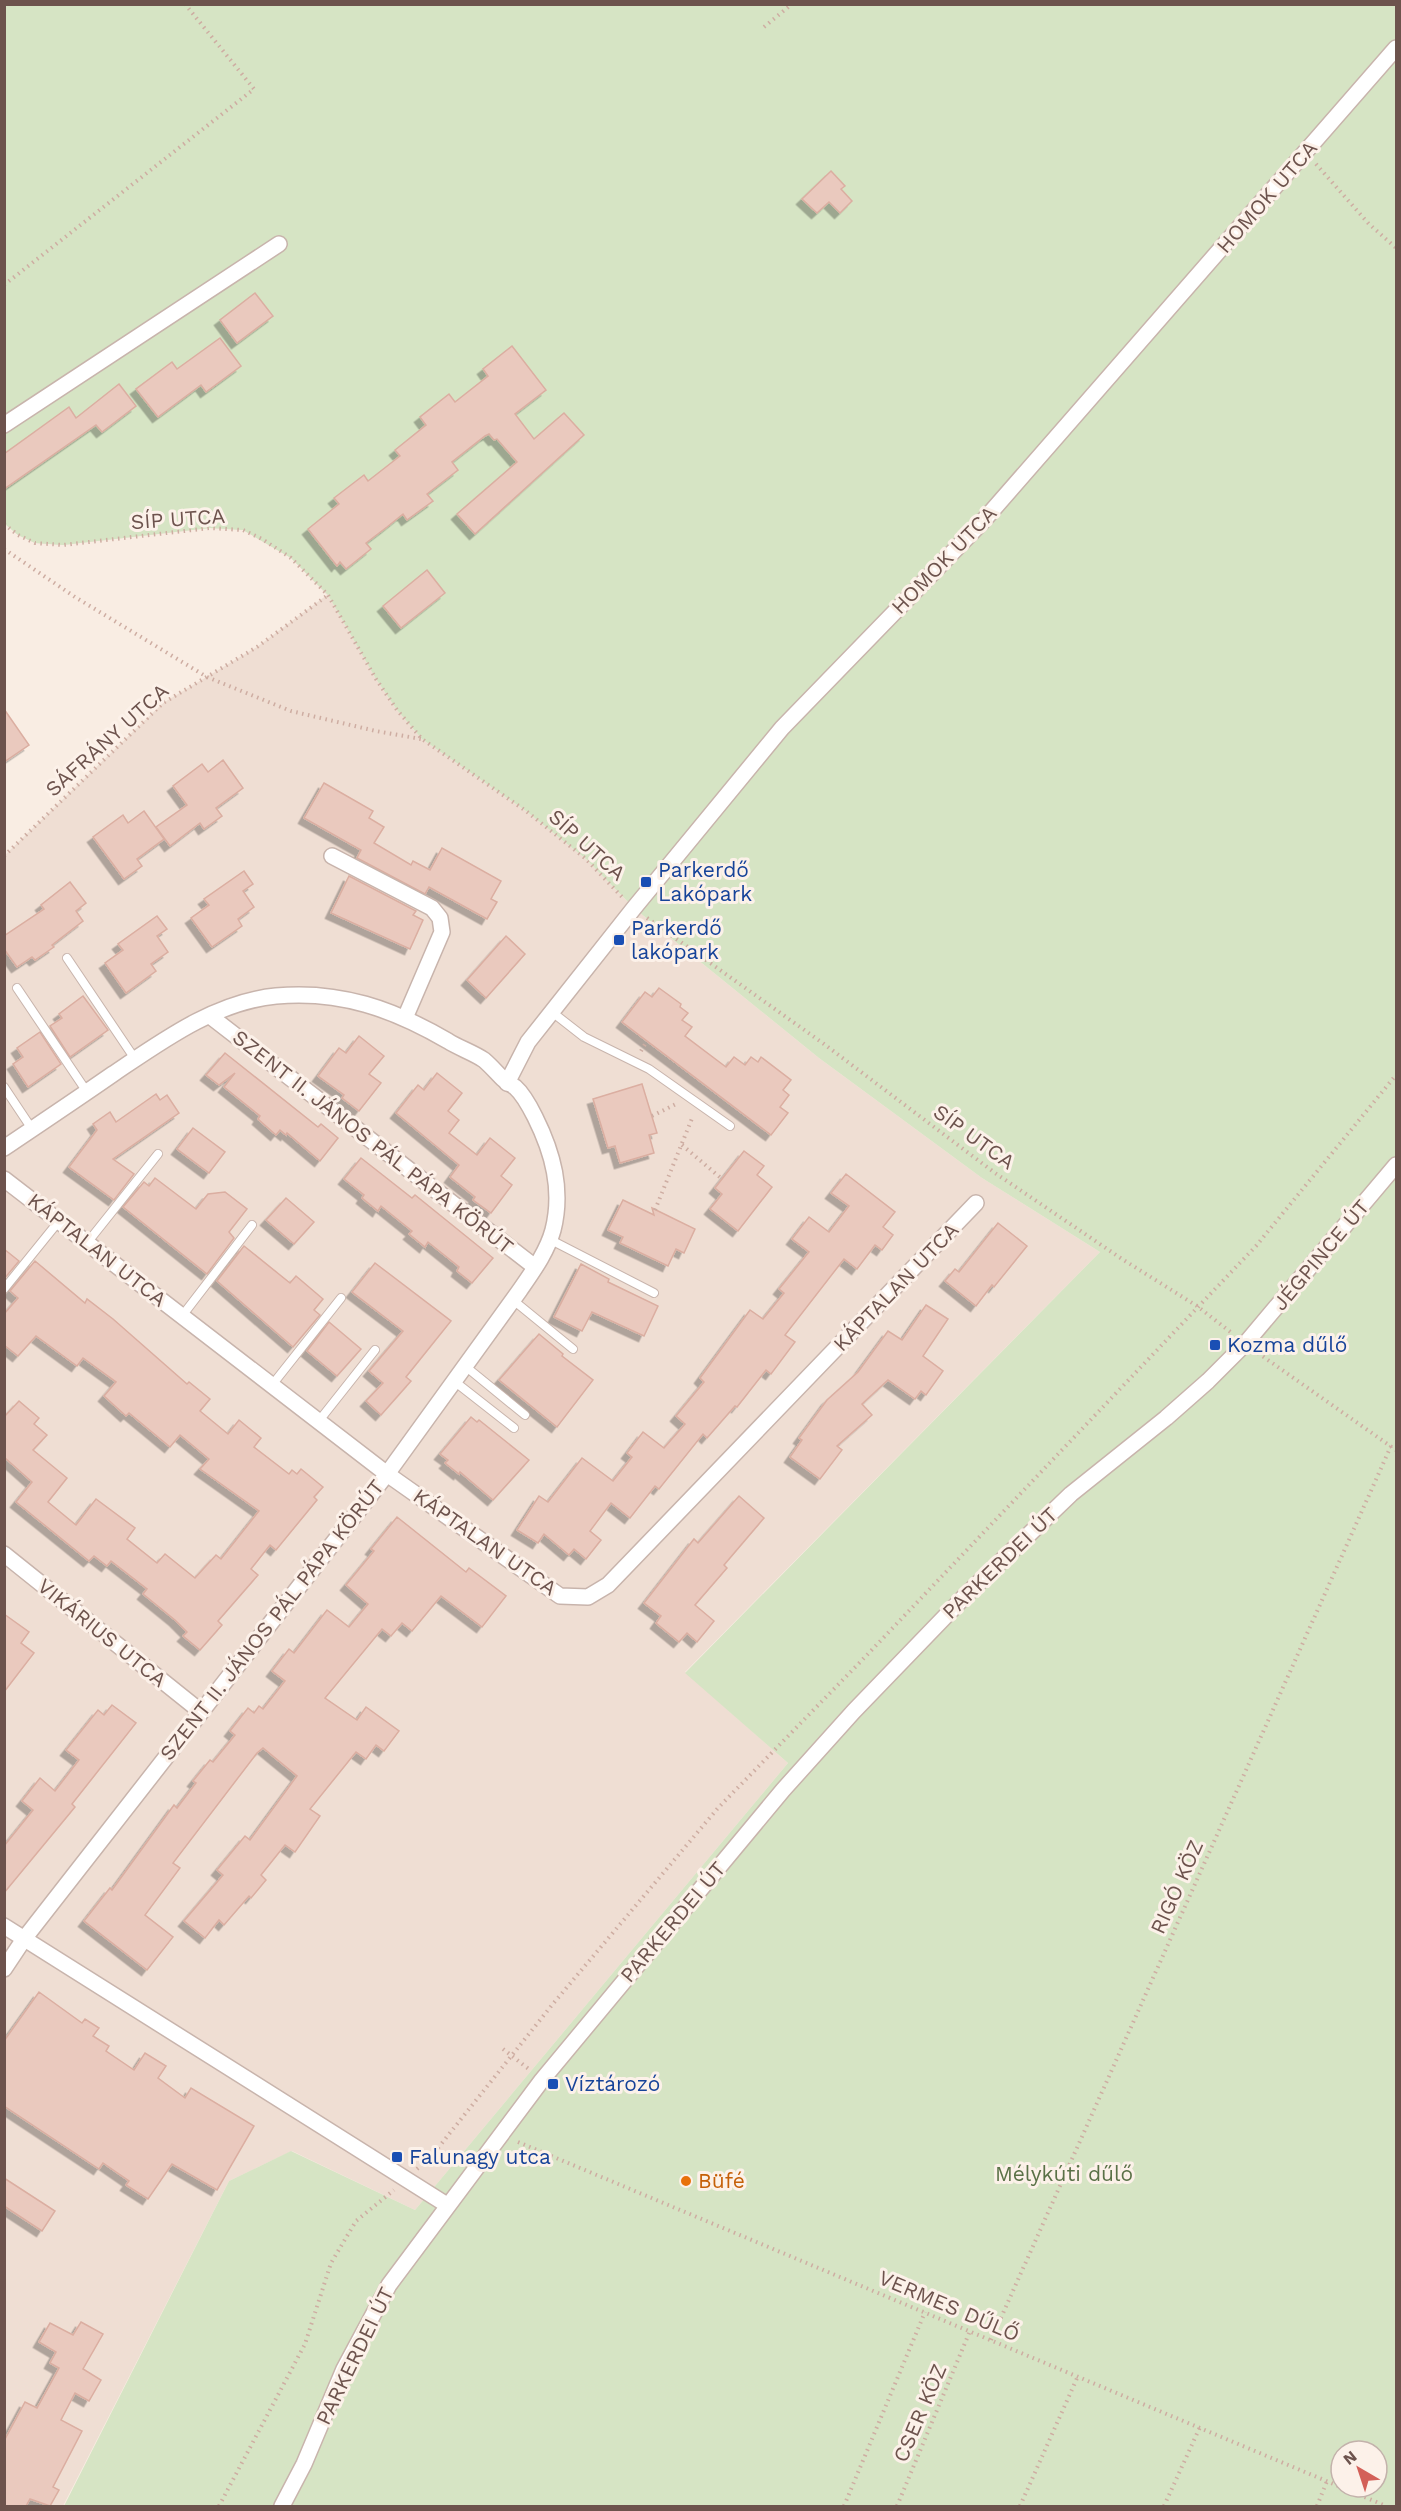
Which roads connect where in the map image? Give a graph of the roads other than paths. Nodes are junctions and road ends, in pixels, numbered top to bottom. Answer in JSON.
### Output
{"nodes":[{"id":1,"x":1396,"y":48,"type":"edge"},
{"id":2,"x":279,"y":244,"type":"dead end"},
{"id":3,"x":4,"y":425,"type":"edge"},
{"id":4,"x":332,"y":856,"type":"dead end"},
{"id":5,"x":67,"y":957,"type":"dead end"},
{"id":6,"x":17,"y":988,"type":"dead end"},
{"id":7,"x":552,"y":1012,"type":"junction"},
{"id":8,"x":210,"y":1016,"type":"junction"},
{"id":9,"x":405,"y":1018,"type":"junction"},
{"id":10,"x":135,"y":1059,"type":"junction"},
{"id":11,"x":507,"y":1083,"type":"junction"},
{"id":12,"x":4,"y":1087,"type":"edge"},
{"id":13,"x":87,"y":1092,"type":"junction"},
{"id":14,"x":730,"y":1126,"type":"dead end"},
{"id":15,"x":32,"y":1129,"type":"junction"},
{"id":16,"x":4,"y":1148,"type":"edge"},
{"id":17,"x":158,"y":1154,"type":"dead end"},
{"id":18,"x":1396,"y":1165,"type":"edge"},
{"id":19,"x":4,"y":1179,"type":"edge"},
{"id":20,"x":976,"y":1203,"type":"dead end"},
{"id":21,"x":59,"y":1221,"type":"junction"},
{"id":22,"x":252,"y":1226,"type":"dead end"},
{"id":23,"x":549,"y":1239,"type":"junction"},
{"id":24,"x":87,"y":1243,"type":"junction"},
{"id":25,"x":535,"y":1267,"type":"junction"},
{"id":26,"x":4,"y":1289,"type":"edge"},
{"id":27,"x":654,"y":1293,"type":"dead end"},
{"id":28,"x":341,"y":1298,"type":"dead end"},
{"id":29,"x":513,"y":1300,"type":"junction"},
{"id":30,"x":182,"y":1316,"type":"junction"},
{"id":31,"x":375,"y":1350,"type":"dead end"},
{"id":32,"x":573,"y":1350,"type":"dead end"},
{"id":33,"x":465,"y":1366,"type":"junction"},
{"id":34,"x":454,"y":1381,"type":"junction"},
{"id":35,"x":272,"y":1385,"type":"junction"},
{"id":36,"x":525,"y":1415,"type":"dead end"},
{"id":37,"x":1166,"y":1418,"type":"joint"},
{"id":38,"x":318,"y":1422,"type":"junction"},
{"id":39,"x":514,"y":1428,"type":"dead end"},
{"id":40,"x":387,"y":1474,"type":"junction"},
{"id":41,"x":4,"y":1554,"type":"edge"},
{"id":42,"x":200,"y":1712,"type":"junction"},
{"id":43,"x":4,"y":1926,"type":"edge"},
{"id":44,"x":24,"y":1939,"type":"junction"},
{"id":45,"x":4,"y":1969,"type":"edge"},
{"id":46,"x":447,"y":2205,"type":"junction"},
{"id":47,"x":282,"y":2506,"type":"edge"}],
"edges":[{"from":1,"to":7,"type":"street","name":"HOMOK UTCA"},
{"from":2,"to":3,"type":"street"},
{"from":4,"to":9,"type":"street"},
{"from":5,"to":10,"type":"lane"},
{"from":6,"to":13,"type":"lane"},
{"from":7,"to":11,"type":"street","name":"HOMOK UTCA"},
{"from":7,"to":14,"type":"lane"},
{"from":8,"to":9,"type":"street","name":"SZENT II. JÁNOS PÁL PÁPA KÖRÚT"},
{"from":8,"to":10,"type":"street","name":"SZENT II. JÁNOS PÁL PÁPA KÖRÚT"},
{"from":8,"to":25,"type":"street","name":"SZENT II. JÁNOS PÁL PÁPA KÖRÚT"},
{"from":9,"to":11,"type":"street","name":"SZENT II. JÁNOS PÁL PÁPA KÖRÚT"},
{"from":10,"to":13,"type":"street","name":"SZENT II. JÁNOS PÁL PÁPA KÖRÚT"},
{"from":11,"to":23,"type":"street","name":"SZENT II. JÁNOS PÁL PÁPA KÖRÚT"},
{"from":12,"to":15,"type":"lane"},
{"from":13,"to":15,"type":"street","name":"SZENT II. JÁNOS PÁL PÁPA KÖRÚT"},
{"from":15,"to":16,"type":"street","name":"SZENT II. JÁNOS PÁL PÁPA KÖRÚT"},
{"from":17,"to":24,"type":"lane"},
{"from":18,"to":37,"type":"street","name":"JÉGPINCE ÚT"},
{"from":19,"to":21,"type":"street","name":"KÁPTALAN UTCA"},
{"from":20,"to":40,"type":"street","name":"KÁPTALAN UTCA"},
{"from":21,"to":24,"type":"street","name":"KÁPTALAN UTCA"},
{"from":21,"to":26,"type":"lane"},
{"from":22,"to":30,"type":"lane"},
{"from":23,"to":25,"type":"street","name":"SZENT II. JÁNOS PÁL PÁPA KÖRÚT"},
{"from":23,"to":27,"type":"lane"},
{"from":24,"to":30,"type":"street","name":"KÁPTALAN UTCA"},
{"from":25,"to":29,"type":"street","name":"SZENT II. JÁNOS PÁL PÁPA KÖRÚT"},
{"from":28,"to":35,"type":"lane"},
{"from":29,"to":32,"type":"lane"},
{"from":29,"to":33,"type":"street","name":"SZENT II. JÁNOS PÁL PÁPA KÖRÚT"},
{"from":30,"to":35,"type":"street","name":"KÁPTALAN UTCA"},
{"from":31,"to":38,"type":"lane"},
{"from":33,"to":34,"type":"street","name":"SZENT II. JÁNOS PÁL PÁPA KÖRÚT"},
{"from":33,"to":36,"type":"lane"},
{"from":34,"to":39,"type":"lane"},
{"from":34,"to":40,"type":"street","name":"SZENT II. JÁNOS PÁL PÁPA KÖRÚT"},
{"from":35,"to":38,"type":"street","name":"KÁPTALAN UTCA"},
{"from":37,"to":46,"type":"street","name":"PARKERDEI ÚT"},
{"from":38,"to":40,"type":"street","name":"KÁPTALAN UTCA"},
{"from":40,"to":42,"type":"street","name":"SZENT II. JÁNOS PÁL PÁPA KÖRÚT"},
{"from":41,"to":42,"type":"street","name":"VIKÁRIUS UTCA"},
{"from":42,"to":44,"type":"street","name":"SZENT II. JÁNOS PÁL PÁPA KÖRÚT"},
{"from":43,"to":44,"type":"street"},
{"from":44,"to":45,"type":"street","name":"SZENT II. JÁNOS PÁL PÁPA KÖRÚT"},
{"from":44,"to":46,"type":"street"},
{"from":46,"to":47,"type":"street","name":"PARKERDEI ÚT"}]}
